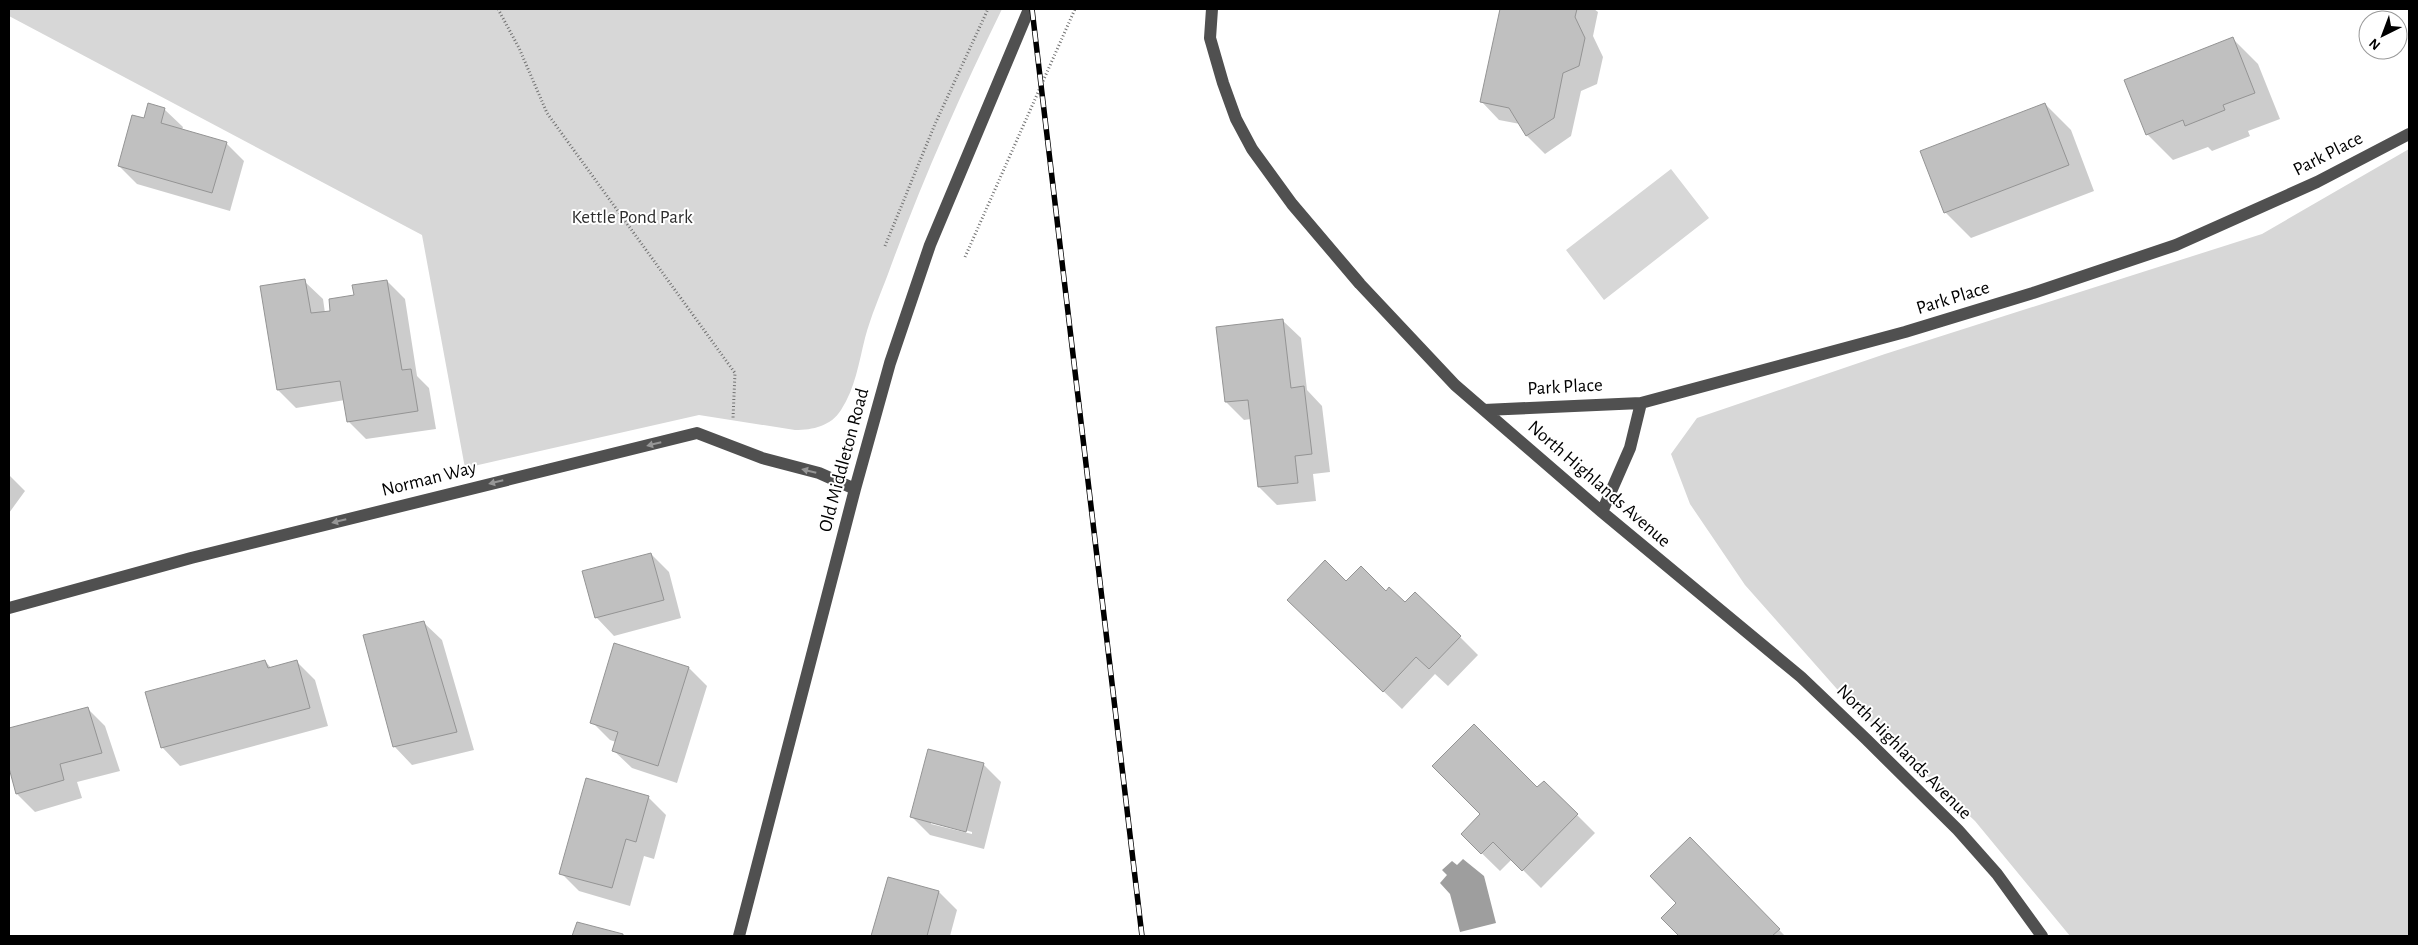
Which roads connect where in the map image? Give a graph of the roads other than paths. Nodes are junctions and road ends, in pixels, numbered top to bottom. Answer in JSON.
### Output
{"nodes":[{"id":1,"x":1029,"y":9,"type":"edge"},
{"id":2,"x":1212,"y":9,"type":"edge"},
{"id":3,"x":2409,"y":134,"type":"edge"},
{"id":4,"x":1641,"y":402,"type":"junction"},
{"id":5,"x":1484,"y":410,"type":"junction"},
{"id":6,"x":855,"y":489,"type":"junction"},
{"id":7,"x":1602,"y":512,"type":"junction"},
{"id":8,"x":9,"y":608,"type":"edge"},
{"id":9,"x":739,"y":936,"type":"edge"},
{"id":10,"x":2042,"y":936,"type":"edge"}],
"edges":[{"from":1,"to":6,"type":"street","name":"Old Middleton Road"},
{"from":2,"to":5,"type":"street","name":"North Highlands Avenue"},
{"from":3,"to":4,"type":"street","name":"Park Place"},
{"from":4,"to":5,"type":"street","name":"Park Place"},
{"from":4,"to":7,"type":"street"},
{"from":5,"to":7,"type":"street","name":"North Highlands Avenue"},
{"from":6,"to":8,"type":"street","name":"Norman Way","one_way":true},
{"from":6,"to":9,"type":"street","name":"Old Middleton Road"},
{"from":7,"to":10,"type":"street","name":"North Highlands Avenue"}]}
